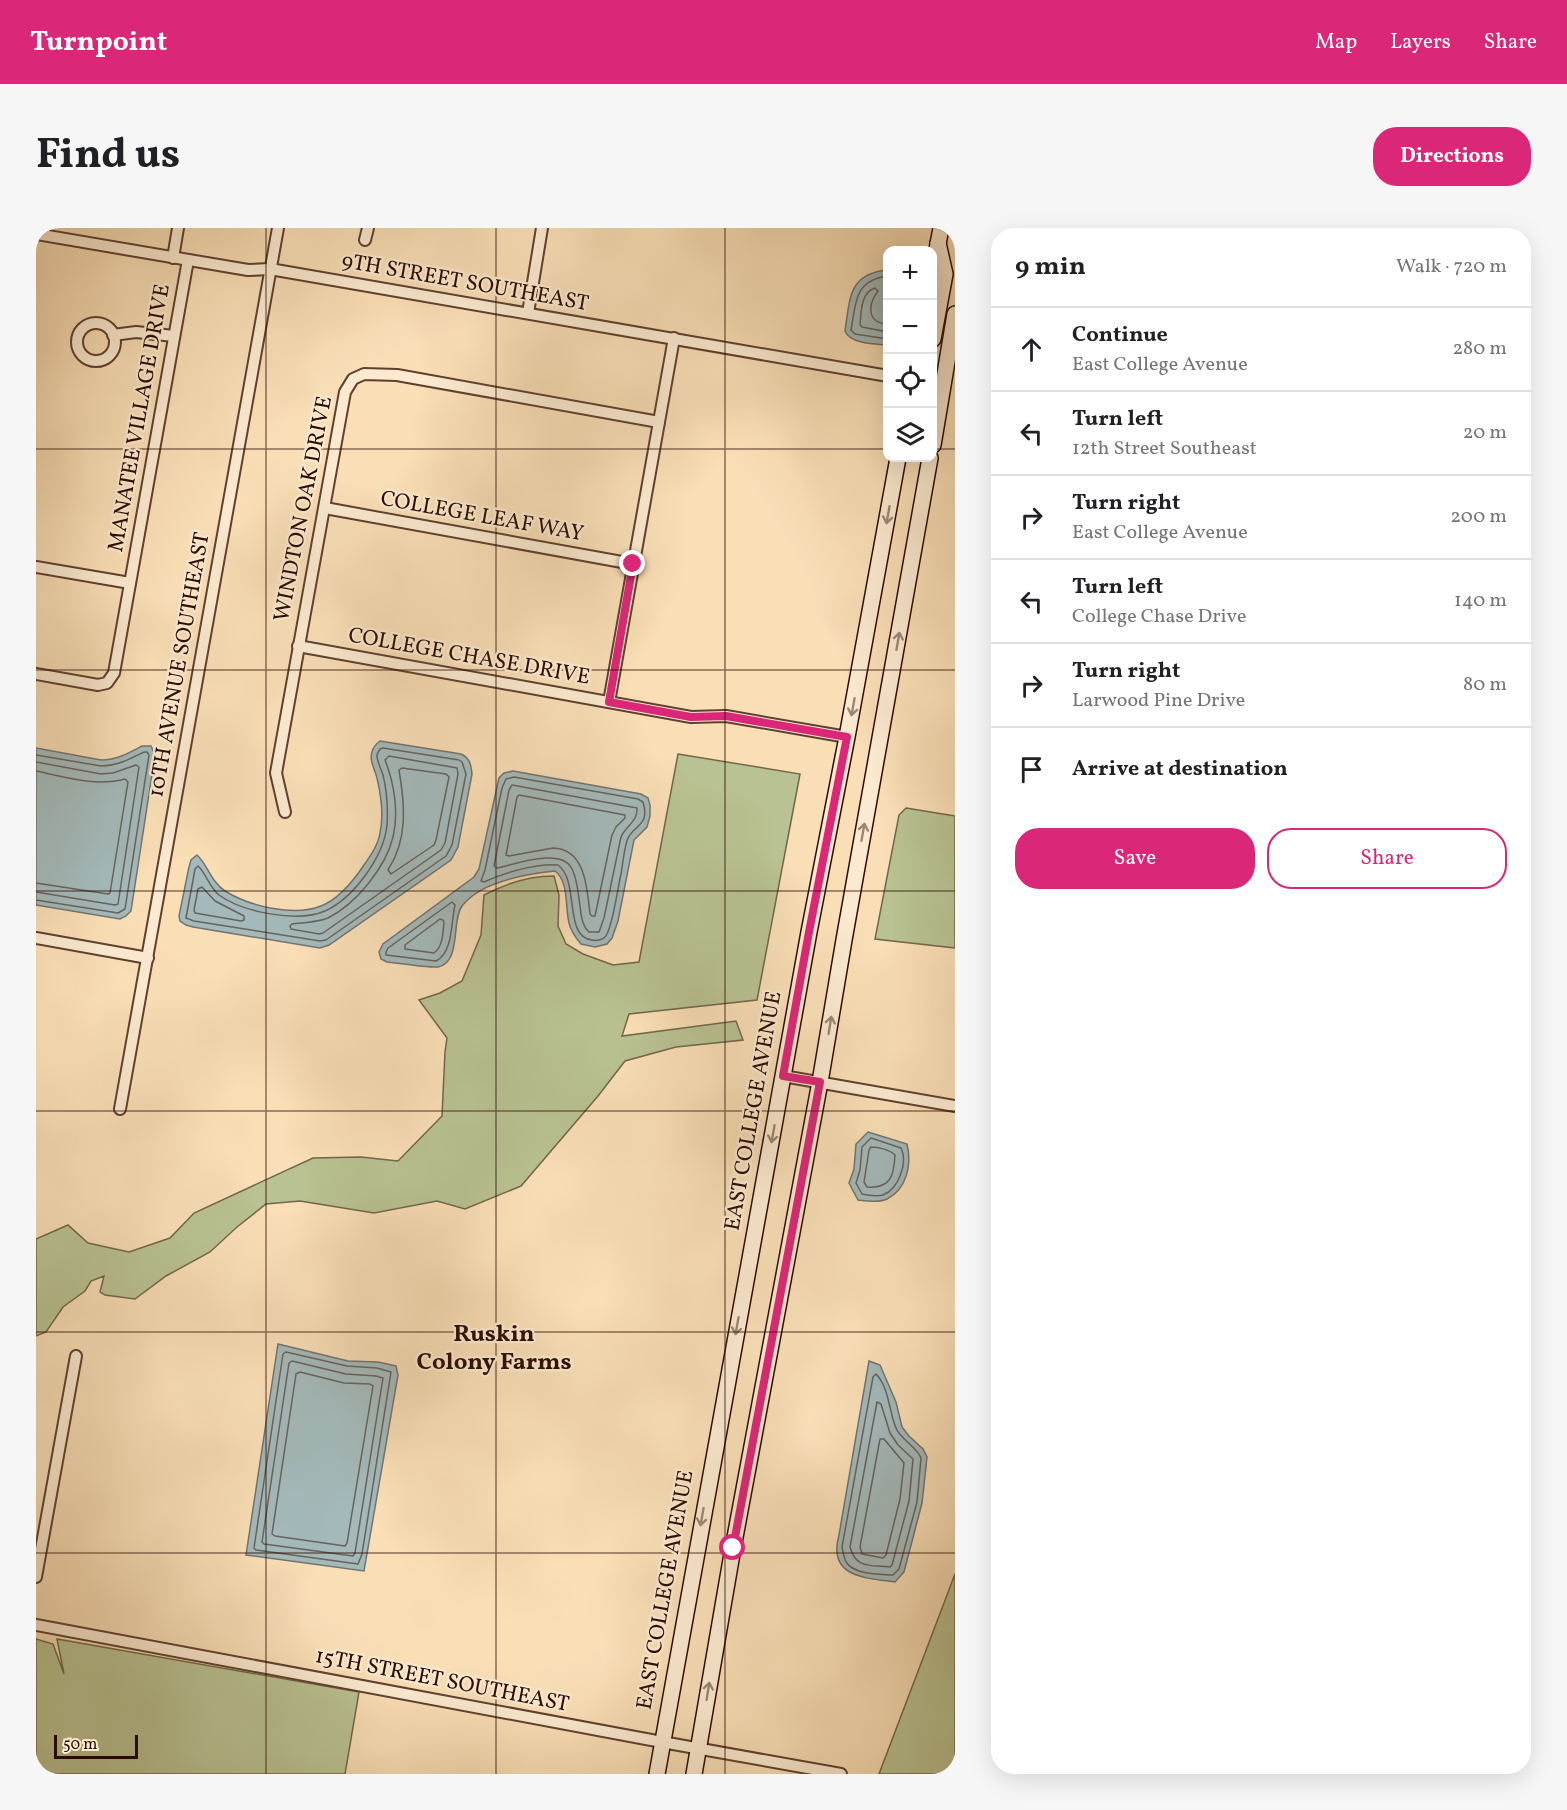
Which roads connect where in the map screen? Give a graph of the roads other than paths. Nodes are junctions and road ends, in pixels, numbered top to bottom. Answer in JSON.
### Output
{"nodes":[{"id":1,"x":178,"y":228,"type":"edge"},
{"id":2,"x":278,"y":228,"type":"edge"},
{"id":3,"x":368,"y":228,"type":"edge"},
{"id":4,"x":542,"y":228,"type":"edge"},
{"id":5,"x":36,"y":234,"type":"edge"},
{"id":6,"x":939,"y":236,"type":"edge"},
{"id":7,"x":365,"y":240,"type":"dead end"},
{"id":8,"x":173,"y":258,"type":"junction"},
{"id":9,"x":188,"y":260,"type":"junction"},
{"id":10,"x":270,"y":269,"type":"junction"},
{"id":11,"x":528,"y":313,"type":"junction"},
{"id":12,"x":955,"y":314,"type":"edge"},
{"id":13,"x":937,"y":317,"type":"edge"},
{"id":14,"x":113,"y":335,"type":"dead end"},
{"id":15,"x":174,"y":336,"type":"junction"},
{"id":16,"x":674,"y":338,"type":"junction"},
{"id":17,"x":949,"y":352,"type":"junction"},
{"id":18,"x":937,"y":361,"type":"edge"},
{"id":19,"x":883,"y":375,"type":"edge"},
{"id":20,"x":937,"y":422,"type":"edge"},
{"id":21,"x":659,"y":423,"type":"junction"},
{"id":22,"x":897,"y":462,"type":"edge"},
{"id":23,"x":920,"y":462,"type":"edge"},
{"id":24,"x":929,"y":462,"type":"edge"},
{"id":25,"x":325,"y":508,"type":"junction"},
{"id":26,"x":918,"y":527,"type":"junction"},
{"id":27,"x":633,"y":564,"type":"junction"},
{"id":28,"x":36,"y":567,"type":"edge"},
{"id":29,"x":130,"y":583,"type":"junction"},
{"id":30,"x":298,"y":646,"type":"junction"},
{"id":31,"x":36,"y":674,"type":"edge"},
{"id":32,"x":609,"y":702,"type":"junction"},
{"id":33,"x":847,"y":737,"type":"junction"},
{"id":34,"x":285,"y":812,"type":"dead end"},
{"id":35,"x":36,"y":938,"type":"edge"},
{"id":36,"x":148,"y":958,"type":"junction"},
{"id":37,"x":783,"y":1076,"type":"junction"},
{"id":38,"x":820,"y":1082,"type":"junction"},
{"id":39,"x":955,"y":1106,"type":"edge"},
{"id":40,"x":120,"y":1109,"type":"dead end"},
{"id":41,"x":76,"y":1356,"type":"dead end"},
{"id":42,"x":36,"y":1577,"type":"edge"},
{"id":43,"x":36,"y":1625,"type":"edge"},
{"id":44,"x":662,"y":1742,"type":"junction"},
{"id":45,"x":699,"y":1749,"type":"junction"},
{"id":46,"x":657,"y":1774,"type":"edge"},
{"id":47,"x":694,"y":1774,"type":"edge"},
{"id":48,"x":841,"y":1774,"type":"edge"}],
"edges":[{"from":1,"to":8,"type":"street"},
{"from":2,"to":10,"type":"street","name":"10TH AVENUE SOUTHEAST"},
{"from":3,"to":7,"type":"street"},
{"from":4,"to":11,"type":"street"},
{"from":5,"to":8,"type":"street","name":"9TH STREET SOUTHEAST"},
{"from":6,"to":13,"type":"main road"},
{"from":8,"to":9,"type":"street","name":"9TH STREET SOUTHEAST"},
{"from":9,"to":10,"type":"street","name":"9TH STREET SOUTHEAST"},
{"from":9,"to":15,"type":"street","name":"MANATEE VILLAGE DRIVE"},
{"from":10,"to":11,"type":"street","name":"9TH STREET SOUTHEAST"},
{"from":10,"to":36,"type":"street","name":"10TH AVENUE SOUTHEAST"},
{"from":11,"to":16,"type":"street","name":"9TH STREET SOUTHEAST"},
{"from":12,"to":17,"type":"main road"},
{"from":14,"to":15,"type":"street"},
{"from":15,"to":29,"type":"street","name":"MANATEE VILLAGE DRIVE"},
{"from":16,"to":19,"type":"street","name":"9TH STREET SOUTHEAST"},
{"from":16,"to":21,"type":"street"},
{"from":17,"to":18,"type":"main road"},
{"from":17,"to":20,"type":"main road"},
{"from":21,"to":25,"type":"street","name":"WINDTON OAK DRIVE"},
{"from":21,"to":27,"type":"street"},
{"from":22,"to":33,"type":"main road","name":"EAST COLLEGE AVENUE","one_way":true},
{"from":23,"to":26,"type":"main road"},
{"from":24,"to":26,"type":"main road"},
{"from":25,"to":27,"type":"street","name":"COLLEGE LEAF WAY"},
{"from":25,"to":30,"type":"street","name":"WINDTON OAK DRIVE"},
{"from":38,"to":26,"type":"main road","one_way":true},
{"from":27,"to":32,"type":"street"},
{"from":28,"to":29,"type":"street","name":"MANATEE VILLAGE DRIVE"},
{"from":29,"to":31,"type":"street","name":"MANATEE VILLAGE DRIVE"},
{"from":30,"to":32,"type":"street","name":"COLLEGE CHASE DRIVE"},
{"from":30,"to":34,"type":"street","name":"WINDTON OAK DRIVE"},
{"from":32,"to":33,"type":"street","name":"COLLEGE CHASE DRIVE"},
{"from":33,"to":37,"type":"main road","name":"EAST COLLEGE AVENUE"},
{"from":35,"to":36,"type":"street"},
{"from":36,"to":40,"type":"street","name":"10TH AVENUE SOUTHEAST"},
{"from":37,"to":38,"type":"street"},
{"from":37,"to":44,"type":"main road","name":"EAST COLLEGE AVENUE","one_way":true},
{"from":38,"to":39,"type":"street"},
{"from":45,"to":38,"type":"main road","one_way":true},
{"from":41,"to":42,"type":"street"},
{"from":43,"to":44,"type":"street","name":"15TH STREET SOUTHEAST"},
{"from":44,"to":45,"type":"street","name":"15TH STREET SOUTHEAST"},
{"from":44,"to":46,"type":"main road","name":"EAST COLLEGE AVENUE"},
{"from":45,"to":47,"type":"main road"},
{"from":45,"to":48,"type":"street","name":"15TH STREET SOUTHEAST"}]}
